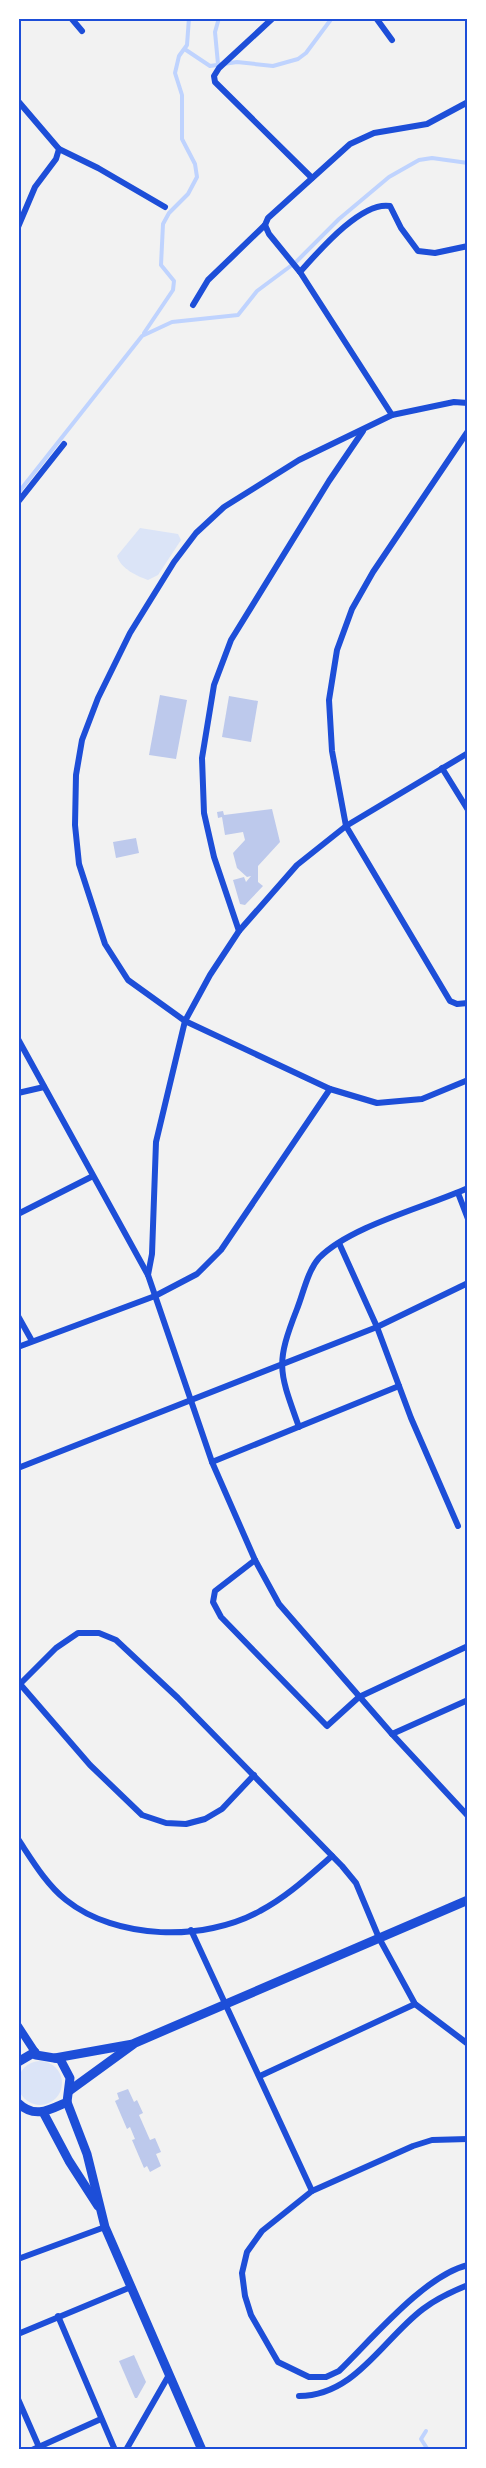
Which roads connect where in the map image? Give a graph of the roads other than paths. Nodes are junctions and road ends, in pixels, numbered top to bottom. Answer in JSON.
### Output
{"nodes":[{"id":1,"x":71,"y":18,"type":"edge"},
{"id":2,"x":273,"y":18,"type":"edge"},
{"id":3,"x":376,"y":18,"type":"edge"},
{"id":4,"x":81,"y":31,"type":"dead end"},
{"id":5,"x":392,"y":40,"type":"dead end"},
{"id":6,"x":18,"y":101,"type":"edge"},
{"id":7,"x":468,"y":102,"type":"edge"},
{"id":8,"x":59,"y":149,"type":"junction"},
{"id":9,"x":312,"y":178,"type":"junction"},
{"id":10,"x":165,"y":207,"type":"dead end"},
{"id":11,"x":265,"y":225,"type":"junction"},
{"id":12,"x":18,"y":227,"type":"edge"},
{"id":13,"x":468,"y":246,"type":"edge"},
{"id":14,"x":300,"y":272,"type":"junction"},
{"id":15,"x":193,"y":305,"type":"dead end"},
{"id":16,"x":468,"y":403,"type":"edge"},
{"id":17,"x":392,"y":415,"type":"junction"},
{"id":18,"x":364,"y":430,"type":"junction"},
{"id":19,"x":468,"y":431,"type":"edge"},
{"id":20,"x":64,"y":444,"type":"dead end"},
{"id":21,"x":18,"y":502,"type":"edge"},
{"id":22,"x":468,"y":753,"type":"edge"},
{"id":23,"x":442,"y":768,"type":"junction"},
{"id":24,"x":468,"y":810,"type":"edge"},
{"id":25,"x":346,"y":826,"type":"junction"},
{"id":26,"x":239,"y":931,"type":"junction"},
{"id":27,"x":468,"y":1003,"type":"edge"},
{"id":28,"x":185,"y":1021,"type":"junction"},
{"id":29,"x":18,"y":1039,"type":"edge"},
{"id":30,"x":468,"y":1080,"type":"edge"},
{"id":31,"x":44,"y":1087,"type":"junction"},
{"id":32,"x":330,"y":1089,"type":"junction"},
{"id":33,"x":18,"y":1093,"type":"edge"},
{"id":34,"x":91,"y":1177,"type":"junction"},
{"id":35,"x":468,"y":1188,"type":"edge"},
{"id":36,"x":458,"y":1193,"type":"junction"},
{"id":37,"x":18,"y":1214,"type":"edge"},
{"id":38,"x":468,"y":1219,"type":"edge"},
{"id":39,"x":339,"y":1243,"type":"junction"},
{"id":40,"x":148,"y":1275,"type":"junction"},
{"id":41,"x":468,"y":1283,"type":"edge"},
{"id":42,"x":155,"y":1296,"type":"junction"},
{"id":43,"x":18,"y":1316,"type":"edge"},
{"id":44,"x":377,"y":1327,"type":"junction"},
{"id":45,"x":32,"y":1341,"type":"junction"},
{"id":46,"x":18,"y":1347,"type":"edge"},
{"id":47,"x":281,"y":1365,"type":"junction"},
{"id":48,"x":399,"y":1386,"type":"junction"},
{"id":49,"x":189,"y":1402,"type":"junction"},
{"id":50,"x":299,"y":1427,"type":"junction"},
{"id":51,"x":212,"y":1462,"type":"junction"},
{"id":52,"x":18,"y":1468,"type":"edge"},
{"id":53,"x":458,"y":1526,"type":"dead end"},
{"id":54,"x":255,"y":1560,"type":"junction"},
{"id":55,"x":468,"y":1646,"type":"edge"},
{"id":56,"x":19,"y":1685,"type":"edge"},
{"id":57,"x":359,"y":1697,"type":"junction"},
{"id":58,"x":468,"y":1700,"type":"edge"},
{"id":59,"x":392,"y":1734,"type":"junction"},
{"id":60,"x":254,"y":1775,"type":"junction"},
{"id":61,"x":465,"y":1809,"type":"edge"},
{"id":62,"x":468,"y":1816,"type":"edge"},
{"id":63,"x":18,"y":1839,"type":"edge"},
{"id":64,"x":332,"y":1856,"type":"junction"},
{"id":65,"x":468,"y":1900,"type":"edge"},
{"id":66,"x":191,"y":1930,"type":"junction"},
{"id":67,"x":379,"y":1938,"type":"junction"},
{"id":68,"x":224,"y":2004,"type":"junction"},
{"id":69,"x":416,"y":2004,"type":"junction"},
{"id":70,"x":18,"y":2026,"type":"edge"},
{"id":71,"x":135,"y":2043,"type":"junction"},
{"id":72,"x":468,"y":2044,"type":"edge"},
{"id":73,"x":35,"y":2052,"type":"junction"},
{"id":74,"x":54,"y":2058,"type":"junction"},
{"id":75,"x":18,"y":2062,"type":"edge"},
{"id":76,"x":260,"y":2076,"type":"junction"},
{"id":77,"x":69,"y":2091,"type":"junction"},
{"id":78,"x":67,"y":2102,"type":"junction"},
{"id":79,"x":20,"y":2106,"type":"edge"},
{"id":80,"x":43,"y":2112,"type":"junction"},
{"id":81,"x":468,"y":2139,"type":"edge"},
{"id":82,"x":312,"y":2191,"type":"junction"},
{"id":83,"x":99,"y":2208,"type":"junction"},
{"id":84,"x":105,"y":2227,"type":"junction"},
{"id":85,"x":18,"y":2259,"type":"edge"},
{"id":86,"x":468,"y":2265,"type":"edge"},
{"id":87,"x":468,"y":2285,"type":"edge"},
{"id":88,"x":131,"y":2287,"type":"junction"},
{"id":89,"x":58,"y":2316,"type":"junction"},
{"id":90,"x":18,"y":2334,"type":"edge"},
{"id":91,"x":169,"y":2375,"type":"junction"},
{"id":92,"x":299,"y":2396,"type":"dead end"},
{"id":93,"x":18,"y":2399,"type":"edge"},
{"id":94,"x":20,"y":2407,"type":"edge"},
{"id":95,"x":101,"y":2419,"type":"junction"},
{"id":96,"x":39,"y":2446,"type":"junction"},
{"id":97,"x":32,"y":2450,"type":"edge"},
{"id":98,"x":115,"y":2450,"type":"edge"},
{"id":99,"x":126,"y":2450,"type":"edge"},
{"id":100,"x":202,"y":2450,"type":"edge"}],
"edges":[{"from":1,"to":4,"type":"street"},
{"from":2,"to":9,"type":"street"},
{"from":3,"to":5,"type":"street"},
{"from":6,"to":8,"type":"street"},
{"from":7,"to":9,"type":"street"},
{"from":8,"to":10,"type":"street"},
{"from":8,"to":12,"type":"street"},
{"from":9,"to":11,"type":"street"},
{"from":11,"to":14,"type":"street"},
{"from":11,"to":15,"type":"street"},
{"from":13,"to":14,"type":"street"},
{"from":14,"to":17,"type":"street"},
{"from":16,"to":17,"type":"street"},
{"from":17,"to":18,"type":"street"},
{"from":18,"to":26,"type":"street"},
{"from":18,"to":28,"type":"street"},
{"from":19,"to":25,"type":"street"},
{"from":20,"to":21,"type":"street"},
{"from":22,"to":23,"type":"street"},
{"from":23,"to":24,"type":"street"},
{"from":23,"to":25,"type":"street"},
{"from":25,"to":26,"type":"street"},
{"from":25,"to":27,"type":"street"},
{"from":26,"to":28,"type":"street"},
{"from":28,"to":32,"type":"street"},
{"from":28,"to":40,"type":"street"},
{"from":29,"to":31,"type":"street"},
{"from":30,"to":32,"type":"street"},
{"from":31,"to":33,"type":"street"},
{"from":31,"to":34,"type":"street"},
{"from":32,"to":42,"type":"street"},
{"from":34,"to":37,"type":"street"},
{"from":34,"to":40,"type":"street"},
{"from":35,"to":36,"type":"street"},
{"from":36,"to":38,"type":"street"},
{"from":36,"to":39,"type":"street"},
{"from":39,"to":44,"type":"street"},
{"from":39,"to":47,"type":"street"},
{"from":40,"to":42,"type":"street"},
{"from":41,"to":44,"type":"street"},
{"from":42,"to":45,"type":"street"},
{"from":42,"to":49,"type":"street"},
{"from":43,"to":45,"type":"street"},
{"from":44,"to":47,"type":"street"},
{"from":44,"to":48,"type":"street"},
{"from":45,"to":46,"type":"street"},
{"from":47,"to":49,"type":"street"},
{"from":47,"to":50,"type":"street"},
{"from":48,"to":50,"type":"street"},
{"from":48,"to":53,"type":"street"},
{"from":49,"to":51,"type":"street"},
{"from":49,"to":52,"type":"street"},
{"from":50,"to":51,"type":"street"},
{"from":51,"to":54,"type":"street"},
{"from":54,"to":57,"type":"street"},
{"from":54,"to":57,"type":"street"},
{"from":55,"to":57,"type":"street"},
{"from":56,"to":60,"type":"street"},
{"from":56,"to":60,"type":"street"},
{"from":57,"to":59,"type":"street"},
{"from":58,"to":59,"type":"street"},
{"from":59,"to":61,"type":"street"},
{"from":60,"to":64,"type":"street"},
{"from":61,"to":62,"type":"street"},
{"from":63,"to":66,"type":"street"},
{"from":64,"to":66,"type":"street"},
{"from":64,"to":67,"type":"street"},
{"from":65,"to":67,"type":"main road"},
{"from":66,"to":68,"type":"street"},
{"from":67,"to":68,"type":"main road"},
{"from":67,"to":69,"type":"street"},
{"from":68,"to":71,"type":"main road"},
{"from":68,"to":76,"type":"street"},
{"from":69,"to":72,"type":"street"},
{"from":69,"to":76,"type":"street"},
{"from":70,"to":73,"type":"main road"},
{"from":71,"to":74,"type":"main road"},
{"from":71,"to":77,"type":"main road"},
{"from":73,"to":74,"type":"main road"},
{"from":73,"to":75,"type":"main road"},
{"from":74,"to":77,"type":"main road"},
{"from":76,"to":82,"type":"street"},
{"from":77,"to":78,"type":"main road"},
{"from":78,"to":80,"type":"main road"},
{"from":78,"to":83,"type":"main road"},
{"from":79,"to":80,"type":"main road"},
{"from":80,"to":83,"type":"main road"},
{"from":81,"to":82,"type":"street"},
{"from":82,"to":86,"type":"street"},
{"from":83,"to":84,"type":"main road"},
{"from":84,"to":85,"type":"street"},
{"from":84,"to":88,"type":"main road"},
{"from":87,"to":92,"type":"street"},
{"from":88,"to":89,"type":"street"},
{"from":88,"to":91,"type":"main road"},
{"from":89,"to":90,"type":"street"},
{"from":89,"to":95,"type":"street"},
{"from":91,"to":99,"type":"street"},
{"from":91,"to":100,"type":"main road"},
{"from":93,"to":94,"type":"street"},
{"from":94,"to":96,"type":"street"},
{"from":95,"to":96,"type":"street"},
{"from":95,"to":98,"type":"street"},
{"from":96,"to":97,"type":"street"}]}
